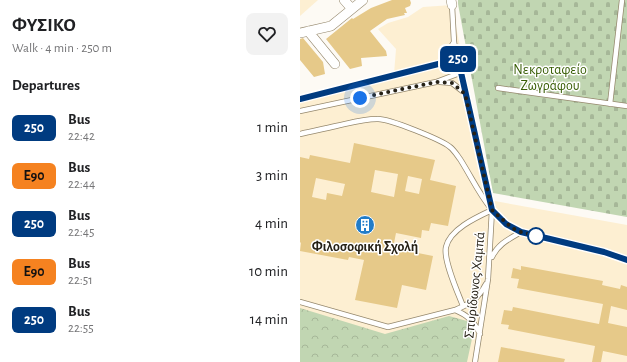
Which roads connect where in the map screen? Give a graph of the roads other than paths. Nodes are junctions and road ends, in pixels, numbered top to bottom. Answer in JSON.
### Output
{"nodes":[{"id":1,"x":344,"y":0,"type":"edge"},
{"id":2,"x":363,"y":0,"type":"edge"},
{"id":3,"x":622,"y":0,"type":"edge"},
{"id":4,"x":451,"y":2,"type":"edge"},
{"id":5,"x":352,"y":9,"type":"junction"},
{"id":6,"x":304,"y":32,"type":"edge"},
{"id":7,"x":454,"y":42,"type":"junction"},
{"id":8,"x":458,"y":59,"type":"junction"},
{"id":9,"x":335,"y":64,"type":"dead end"},
{"id":10,"x":440,"y":64,"type":"junction"},
{"id":11,"x":460,"y":73,"type":"junction"},
{"id":12,"x":436,"y":82,"type":"junction"},
{"id":13,"x":498,"y":88,"type":"dead end"},
{"id":14,"x":465,"y":94,"type":"junction"},
{"id":15,"x":300,"y":99,"type":"edge"},
{"id":16,"x":610,"y":104,"type":"junction"},
{"id":17,"x":627,"y":106,"type":"edge"},
{"id":18,"x":300,"y":111,"type":"edge"},
{"id":19,"x":300,"y":134,"type":"edge"},
{"id":20,"x":492,"y":210,"type":"junction"},
{"id":21,"x":521,"y":232,"type":"junction"},
{"id":22,"x":627,"y":260,"type":"edge"},
{"id":23,"x":490,"y":261,"type":"junction"},
{"id":24,"x":488,"y":279,"type":"junction"},
{"id":25,"x":300,"y":302,"type":"edge"},
{"id":26,"x":463,"y":306,"type":"junction"},
{"id":27,"x":454,"y":310,"type":"junction"},
{"id":28,"x":480,"y":334,"type":"junction"},
{"id":29,"x":475,"y":362,"type":"edge"}],
"edges":[{"from":1,"to":5,"type":"street"},
{"from":2,"to":5,"type":"street"},
{"from":3,"to":16,"type":"lane"},
{"from":4,"to":7,"type":"lane","name":"Σπυρίδωνος Χαμπά"},
{"from":5,"to":6,"type":"street"},
{"from":6,"to":9,"type":"street"},
{"from":7,"to":8,"type":"lane","name":"Σπυρίδωνος Χαμπά"},
{"from":7,"to":10,"type":"lane"},
{"from":8,"to":10,"type":"lane"},
{"from":8,"to":11,"type":"lane","name":"Σπυρίδωνος Χαμπά"},
{"from":10,"to":15,"type":"lane"},
{"from":11,"to":12,"type":"lane"},
{"from":11,"to":14,"type":"lane","name":"Σπυρίδωνος Χαμπά"},
{"from":12,"to":14,"type":"lane"},
{"from":12,"to":18,"type":"lane"},
{"from":13,"to":16,"type":"lane"},
{"from":14,"to":20,"type":"lane","name":"Σπυρίδωνος Χαμπά"},
{"from":16,"to":17,"type":"lane"},
{"from":19,"to":20,"type":"lane"},
{"from":20,"to":21,"type":"lane"},
{"from":20,"to":23,"type":"lane","name":"Σπυρίδωνος Χαμπά"},
{"from":20,"to":26,"type":"lane"},
{"from":21,"to":22,"type":"lane"},
{"from":21,"to":23,"type":"lane"},
{"from":23,"to":24,"type":"lane","name":"Σπυρίδωνος Χαμπά"},
{"from":24,"to":26,"type":"lane"},
{"from":24,"to":28,"type":"lane","name":"Σπυρίδωνος Χαμπά"},
{"from":25,"to":27,"type":"lane"},
{"from":26,"to":27,"type":"lane"},
{"from":27,"to":28,"type":"lane"},
{"from":28,"to":29,"type":"lane","name":"Σπυρίδωνος Χαμπά"}]}
